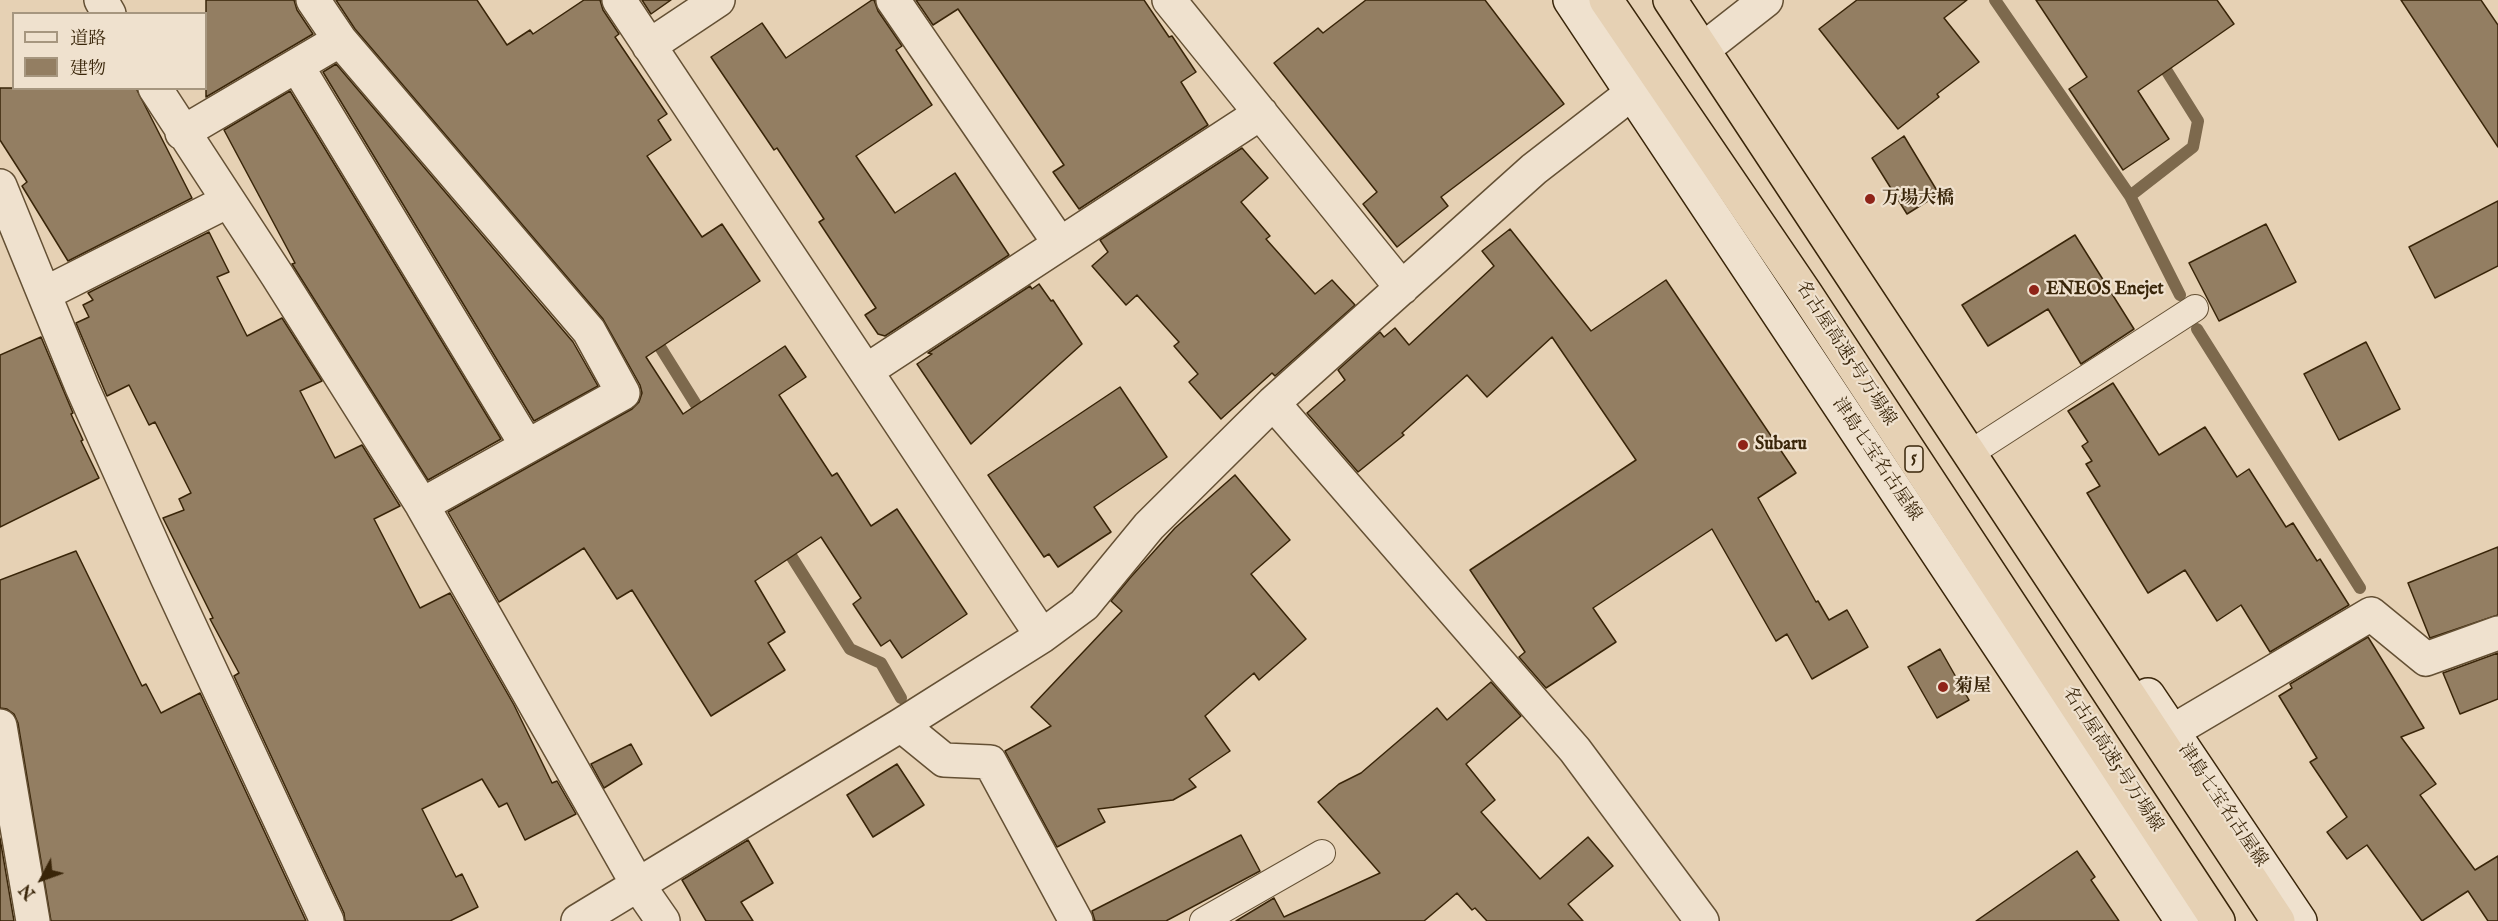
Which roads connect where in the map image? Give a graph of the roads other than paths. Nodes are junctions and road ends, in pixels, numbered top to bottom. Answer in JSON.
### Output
{"nodes":[{"id":1,"x":313,"y":0,"type":"edge"},
{"id":2,"x":619,"y":0,"type":"edge"},
{"id":3,"x":718,"y":0,"type":"edge"},
{"id":4,"x":893,"y":0,"type":"edge"},
{"id":5,"x":1170,"y":0,"type":"edge"},
{"id":6,"x":1570,"y":0,"type":"edge"},
{"id":7,"x":1606,"y":0,"type":"edge"},
{"id":8,"x":1670,"y":0,"type":"edge"},
{"id":9,"x":1689,"y":0,"type":"edge"},
{"id":10,"x":1766,"y":0,"type":"edge"},
{"id":11,"x":340,"y":40,"type":"junction"},
{"id":12,"x":1715,"y":40,"type":"junction"},
{"id":13,"x":649,"y":46,"type":"junction"},
{"id":14,"x":297,"y":66,"type":"junction"},
{"id":15,"x":156,"y":90,"type":"edge"},
{"id":16,"x":1632,"y":93,"type":"junction"},
{"id":17,"x":1261,"y":113,"type":"junction"},
{"id":18,"x":183,"y":133,"type":"junction"},
{"id":19,"x":0,"y":186,"type":"edge"},
{"id":20,"x":228,"y":201,"type":"junction"},
{"id":21,"x":1060,"y":244,"type":"junction"},
{"id":22,"x":1402,"y":288,"type":"junction"},
{"id":23,"x":44,"y":294,"type":"junction"},
{"id":24,"x":2195,"y":308,"type":"dead end"},
{"id":25,"x":866,"y":371,"type":"junction"},
{"id":26,"x":1273,"y":403,"type":"junction"},
{"id":27,"x":1983,"y":445,"type":"junction"},
{"id":28,"x":527,"y":446,"type":"junction"},
{"id":29,"x":422,"y":505,"type":"junction"},
{"id":30,"x":2498,"y":633,"type":"edge"},
{"id":31,"x":1042,"y":636,"type":"junction"},
{"id":32,"x":901,"y":725,"type":"junction"},
{"id":33,"x":0,"y":726,"type":"edge"},
{"id":34,"x":2173,"y":731,"type":"junction"},
{"id":35,"x":1322,"y":853,"type":"dead end"},
{"id":36,"x":638,"y":885,"type":"junction"},
{"id":37,"x":33,"y":921,"type":"edge"},
{"id":38,"x":327,"y":921,"type":"edge"},
{"id":39,"x":578,"y":921,"type":"edge"},
{"id":40,"x":663,"y":921,"type":"edge"},
{"id":41,"x":1076,"y":921,"type":"edge"},
{"id":42,"x":1203,"y":921,"type":"edge"},
{"id":43,"x":1701,"y":921,"type":"edge"},
{"id":44,"x":2182,"y":921,"type":"edge"},
{"id":45,"x":2218,"y":921,"type":"edge"},
{"id":46,"x":2278,"y":921,"type":"edge"},
{"id":47,"x":2300,"y":921,"type":"edge"}],
"edges":[{"from":1,"to":11,"type":"street"},
{"from":2,"to":13,"type":"street"},
{"from":3,"to":13,"type":"street"},
{"from":4,"to":21,"type":"street"},
{"from":5,"to":17,"type":"street"},
{"from":6,"to":16,"type":"street","name":"津島七宝名古屋線"},
{"from":7,"to":45,"type":"highway","name":"名古屋高速5号万場線","number":"5"},
{"from":8,"to":46,"type":"highway"},
{"from":9,"to":12,"type":"street","name":"津島七宝名古屋線"},
{"from":10,"to":12,"type":"street"},
{"from":11,"to":14,"type":"street"},
{"from":11,"to":28,"type":"street"},
{"from":12,"to":27,"type":"street","name":"津島七宝名古屋線"},
{"from":13,"to":25,"type":"street"},
{"from":14,"to":18,"type":"street"},
{"from":14,"to":28,"type":"street"},
{"from":15,"to":18,"type":"street"},
{"from":16,"to":22,"type":"street"},
{"from":16,"to":44,"type":"street","name":"津島七宝名古屋線"},
{"from":17,"to":21,"type":"street"},
{"from":17,"to":22,"type":"street"},
{"from":18,"to":20,"type":"street"},
{"from":19,"to":23,"type":"street"},
{"from":20,"to":23,"type":"street"},
{"from":20,"to":29,"type":"street"},
{"from":21,"to":25,"type":"street"},
{"from":22,"to":26,"type":"street"},
{"from":23,"to":38,"type":"street"},
{"from":24,"to":27,"type":"lane"},
{"from":25,"to":31,"type":"street"},
{"from":26,"to":31,"type":"street"},
{"from":26,"to":43,"type":"street"},
{"from":27,"to":34,"type":"street","name":"津島七宝名古屋線"},
{"from":28,"to":29,"type":"street"},
{"from":29,"to":36,"type":"street"},
{"from":30,"to":34,"type":"street"},
{"from":31,"to":32,"type":"street"},
{"from":32,"to":36,"type":"street"},
{"from":32,"to":41,"type":"street"},
{"from":33,"to":37,"type":"street"},
{"from":34,"to":47,"type":"street","name":"津島七宝名古屋線"},
{"from":35,"to":42,"type":"lane"},
{"from":36,"to":39,"type":"street"},
{"from":36,"to":40,"type":"street"}]}
